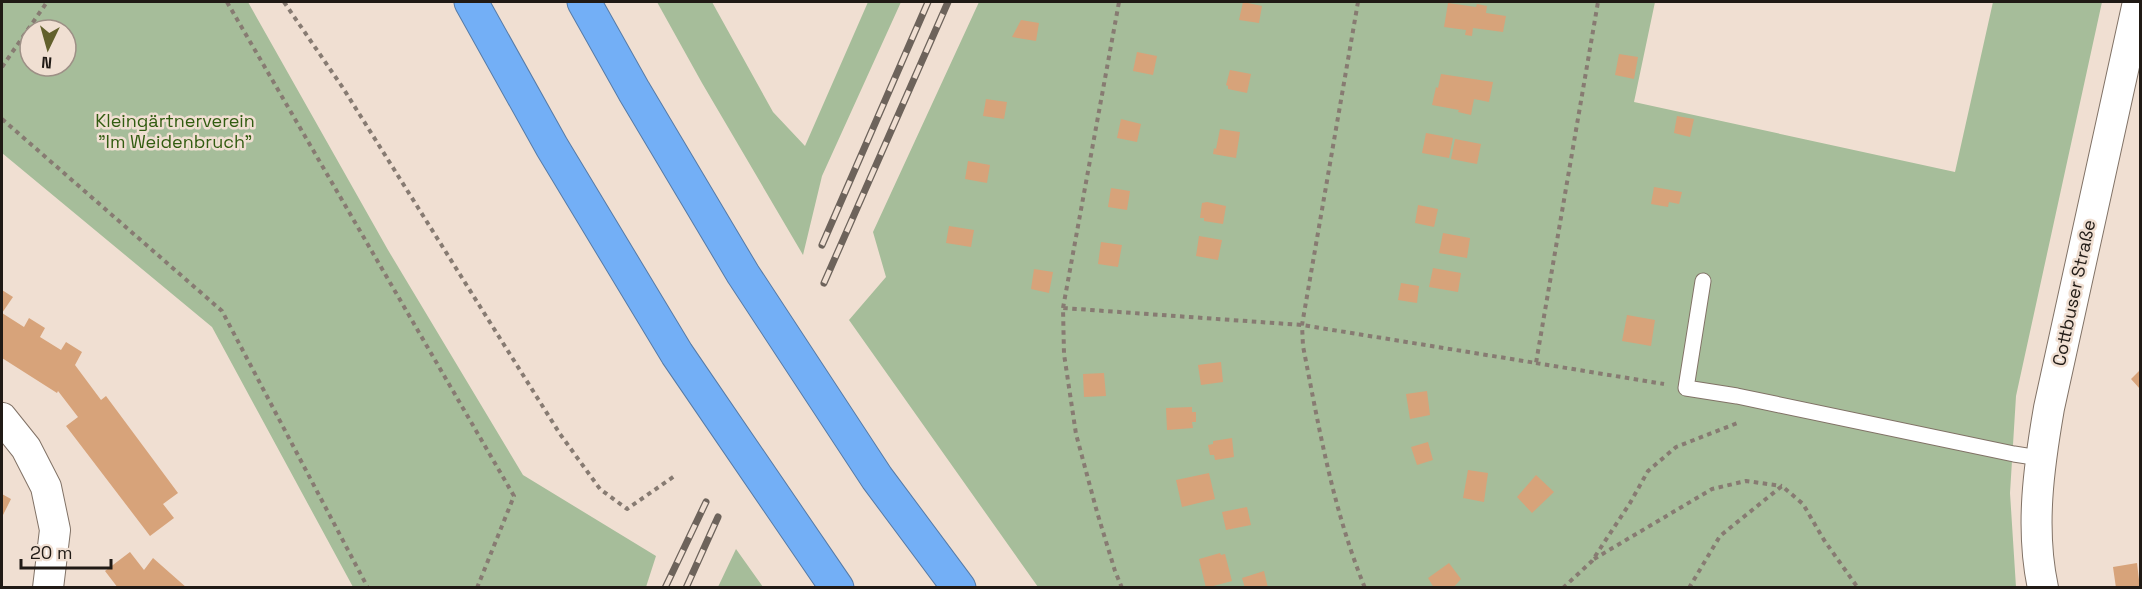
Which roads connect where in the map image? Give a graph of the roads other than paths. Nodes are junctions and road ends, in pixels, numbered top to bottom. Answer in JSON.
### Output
{"nodes":[{"id":1,"x":471,"y":2,"type":"edge"},
{"id":2,"x":584,"y":2,"type":"edge"},
{"id":3,"x":2138,"y":2,"type":"edge"},
{"id":4,"x":1703,"y":281,"type":"dead end"},
{"id":5,"x":2,"y":418,"type":"edge"},
{"id":6,"x":2040,"y":458,"type":"junction"},
{"id":7,"x":48,"y":588,"type":"edge"},
{"id":8,"x":837,"y":588,"type":"edge"},
{"id":9,"x":959,"y":588,"type":"edge"},
{"id":10,"x":2043,"y":588,"type":"edge"}],
"edges":[{"from":1,"to":8,"type":"highway"},
{"from":2,"to":9,"type":"highway"},
{"from":3,"to":6,"type":"street","name":"Cottbuser Straße"},
{"from":4,"to":6,"type":"lane"},
{"from":5,"to":7,"type":"street"},
{"from":6,"to":10,"type":"street","name":"Cottbuser Straße"}]}
